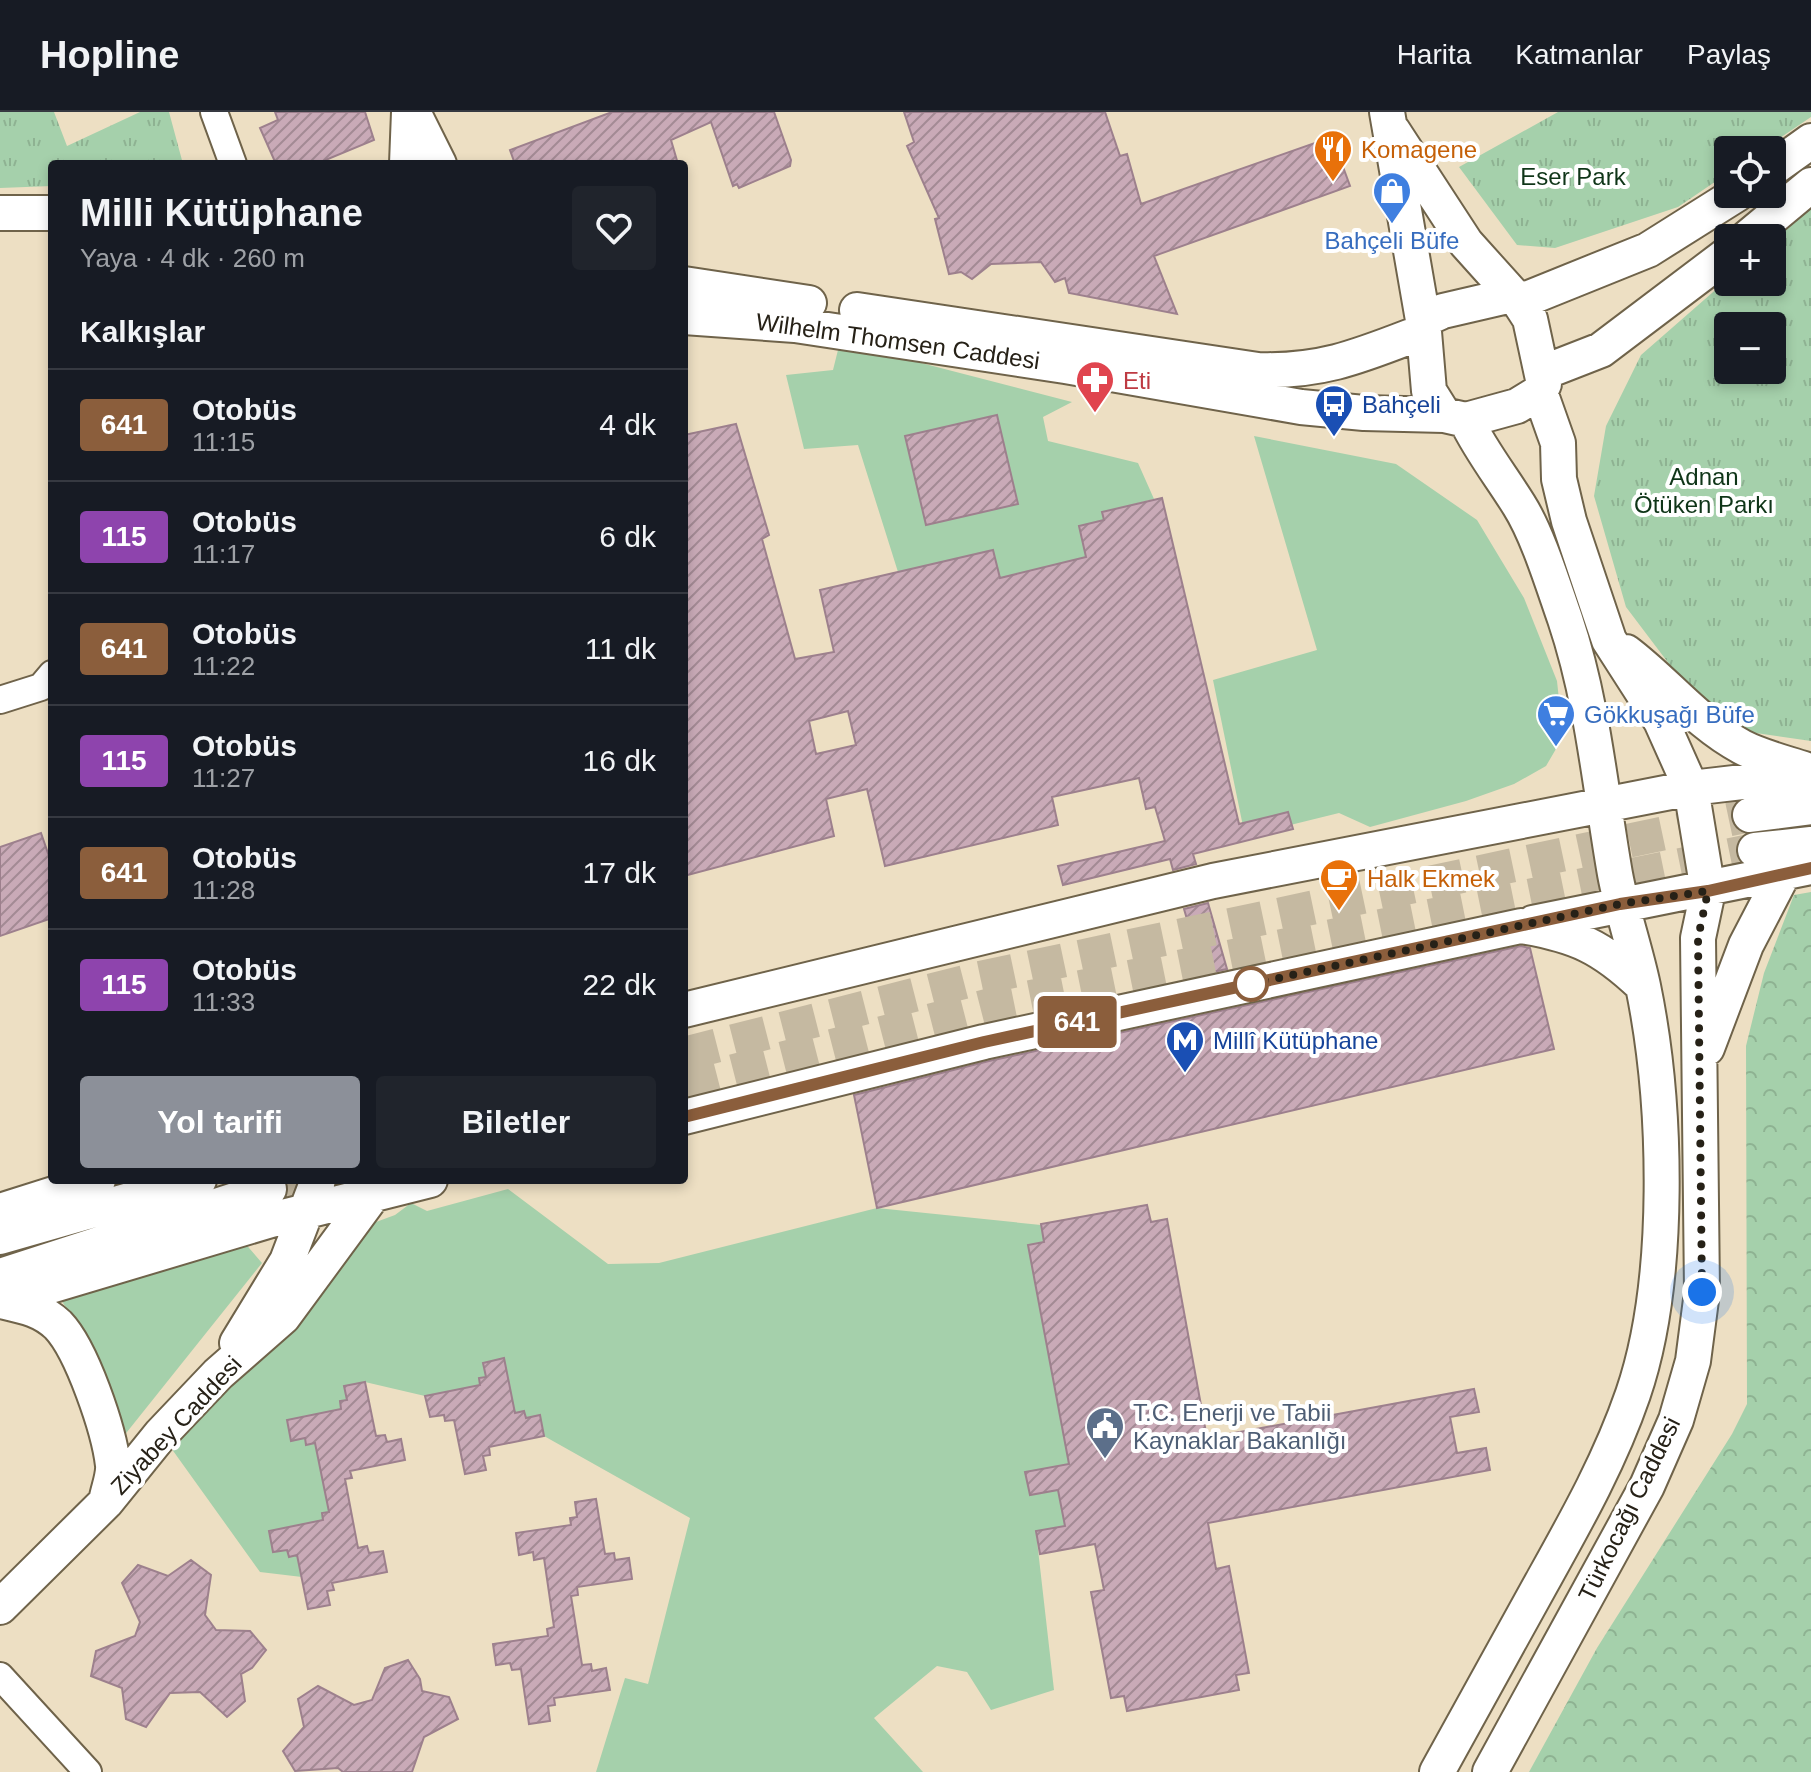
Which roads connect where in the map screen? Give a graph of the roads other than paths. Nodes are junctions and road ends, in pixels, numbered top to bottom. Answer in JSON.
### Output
{"nodes":[{"id":1,"x":214,"y":112,"type":"edge"},
{"id":2,"x":411,"y":112,"type":"edge"},
{"id":3,"x":1390,"y":122,"type":"edge"},
{"id":4,"x":1811,"y":141,"type":"edge"},
{"id":5,"x":1786,"y":159,"type":"edge"},
{"id":6,"x":232,"y":160,"type":"edge"},
{"id":7,"x":407,"y":160,"type":"edge"},
{"id":8,"x":437,"y":160,"type":"edge"},
{"id":9,"x":1811,"y":185,"type":"edge"},
{"id":10,"x":1715,"y":208,"type":"edge"},
{"id":11,"x":0,"y":213,"type":"edge"},
{"id":12,"x":48,"y":213,"type":"edge"},
{"id":13,"x":1764,"y":224,"type":"edge"},
{"id":14,"x":1714,"y":265,"type":"edge"},
{"id":15,"x":688,"y":285,"type":"edge"},
{"id":16,"x":1516,"y":298,"type":"junction"},
{"id":17,"x":688,"y":317,"type":"edge"},
{"id":18,"x":1423,"y":326,"type":"junction"},
{"id":19,"x":1541,"y":383,"type":"junction"},
{"id":20,"x":1455,"y":417,"type":"junction"},
{"id":21,"x":1609,"y":640,"type":"junction"},
{"id":22,"x":48,"y":679,"type":"edge"},
{"id":23,"x":0,"y":700,"type":"edge"},
{"id":24,"x":1811,"y":773,"type":"edge"},
{"id":25,"x":1691,"y":788,"type":"junction"},
{"id":26,"x":1811,"y":807,"type":"edge"},
{"id":27,"x":1604,"y":808,"type":"junction"},
{"id":28,"x":1750,"y":815,"type":"tunnel mouth"},
{"id":29,"x":1811,"y":844,"type":"edge"},
{"id":30,"x":1755,"y":850,"type":"tunnel mouth"},
{"id":31,"x":1798,"y":870,"type":"edge"},
{"id":32,"x":1708,"y":891,"type":"junction"},
{"id":33,"x":1620,"y":904,"type":"junction"},
{"id":34,"x":1521,"y":926,"type":"junction"},
{"id":35,"x":1643,"y":985,"type":"junction"},
{"id":36,"x":688,"y":1009,"type":"edge"},
{"id":37,"x":1701,"y":1064,"type":"junction"},
{"id":38,"x":688,"y":1116,"type":"edge"},
{"id":39,"x":85,"y":1184,"type":"edge"},
{"id":40,"x":185,"y":1184,"type":"edge"},
{"id":41,"x":316,"y":1184,"type":"edge"},
{"id":42,"x":415,"y":1184,"type":"edge"},
{"id":43,"x":269,"y":1189,"type":"tunnel mouth"},
{"id":44,"x":372,"y":1196,"type":"junction"},
{"id":45,"x":0,"y":1211,"type":"edge"},
{"id":46,"x":305,"y":1211,"type":"junction"},
{"id":47,"x":0,"y":1237,"type":"edge"},
{"id":48,"x":0,"y":1293,"type":"edge"},
{"id":49,"x":218,"y":1374,"type":"junction"},
{"id":50,"x":106,"y":1502,"type":"junction"},
{"id":51,"x":0,"y":1607,"type":"edge"},
{"id":52,"x":0,"y":1676,"type":"edge"},
{"id":53,"x":88,"y":1772,"type":"edge"},
{"id":54,"x":1437,"y":1772,"type":"edge"},
{"id":55,"x":1490,"y":1772,"type":"edge"}],
"edges":[{"from":1,"to":6,"type":"street"},
{"from":2,"to":7,"type":"main road"},
{"from":2,"to":8,"type":"main road"},
{"from":3,"to":16,"type":"main road"},
{"from":3,"to":18,"type":"main road"},
{"from":4,"to":5,"type":"main road"},
{"from":9,"to":13,"type":"main road"},
{"from":10,"to":16,"type":"main road"},
{"from":11,"to":12,"type":"main road"},
{"from":14,"to":19,"type":"main road"},
{"from":15,"to":18,"type":"main road","name":"Wilhelm Thomsen Caddesi"},
{"from":16,"to":18,"type":"main road"},
{"from":16,"to":19,"type":"main road"},
{"from":17,"to":20,"type":"main road","name":"Wilhelm Thomsen Caddesi"},
{"from":18,"to":20,"type":"main road"},
{"from":19,"to":20,"type":"main road"},
{"from":19,"to":21,"type":"main road"},
{"from":20,"to":27,"type":"main road","name":"Türkocağı Caddesi"},
{"from":21,"to":24,"type":"main road"},
{"from":21,"to":25,"type":"main road"},
{"from":22,"to":23,"type":"street"},
{"from":24,"to":25,"type":"main road"},
{"from":25,"to":27,"type":"main road"},
{"from":25,"to":32,"type":"main road"},
{"from":26,"to":28,"type":"main road"},
{"from":27,"to":33,"type":"main road","name":"Türkocağı Caddesi"},
{"from":27,"to":36,"type":"main road"},
{"from":29,"to":30,"type":"main road"},
{"from":31,"to":32,"type":"main road"},
{"from":31,"to":37,"type":"main road"},
{"from":32,"to":33,"type":"main road"},
{"from":32,"to":37,"type":"main road","name":"Türkocağı Caddesi"},
{"from":33,"to":34,"type":"main road"},
{"from":33,"to":35,"type":"main road","name":"Türkocağı Caddesi"},
{"from":34,"to":35,"type":"main road"},
{"from":34,"to":38,"type":"main road"},
{"from":35,"to":54,"type":"main road","name":"Türkocağı Caddesi"},
{"from":37,"to":55,"type":"main road","name":"Türkocağı Caddesi"},
{"from":39,"to":45,"type":"main road"},
{"from":40,"to":47,"type":"main road"},
{"from":41,"to":46,"type":"main road"},
{"from":42,"to":44,"type":"main road"},
{"from":43,"to":48,"type":"main road"},
{"from":44,"to":46,"type":"main road"},
{"from":44,"to":49,"type":"main road","name":"Ziyabey Caddesi"},
{"from":46,"to":48,"type":"main road"},
{"from":46,"to":49,"type":"main road"},
{"from":48,"to":50,"type":"main road"},
{"from":49,"to":50,"type":"main road","name":"Ziyabey Caddesi"},
{"from":50,"to":51,"type":"main road","name":"Ziyabey Caddesi"},
{"from":52,"to":53,"type":"street"}]}
